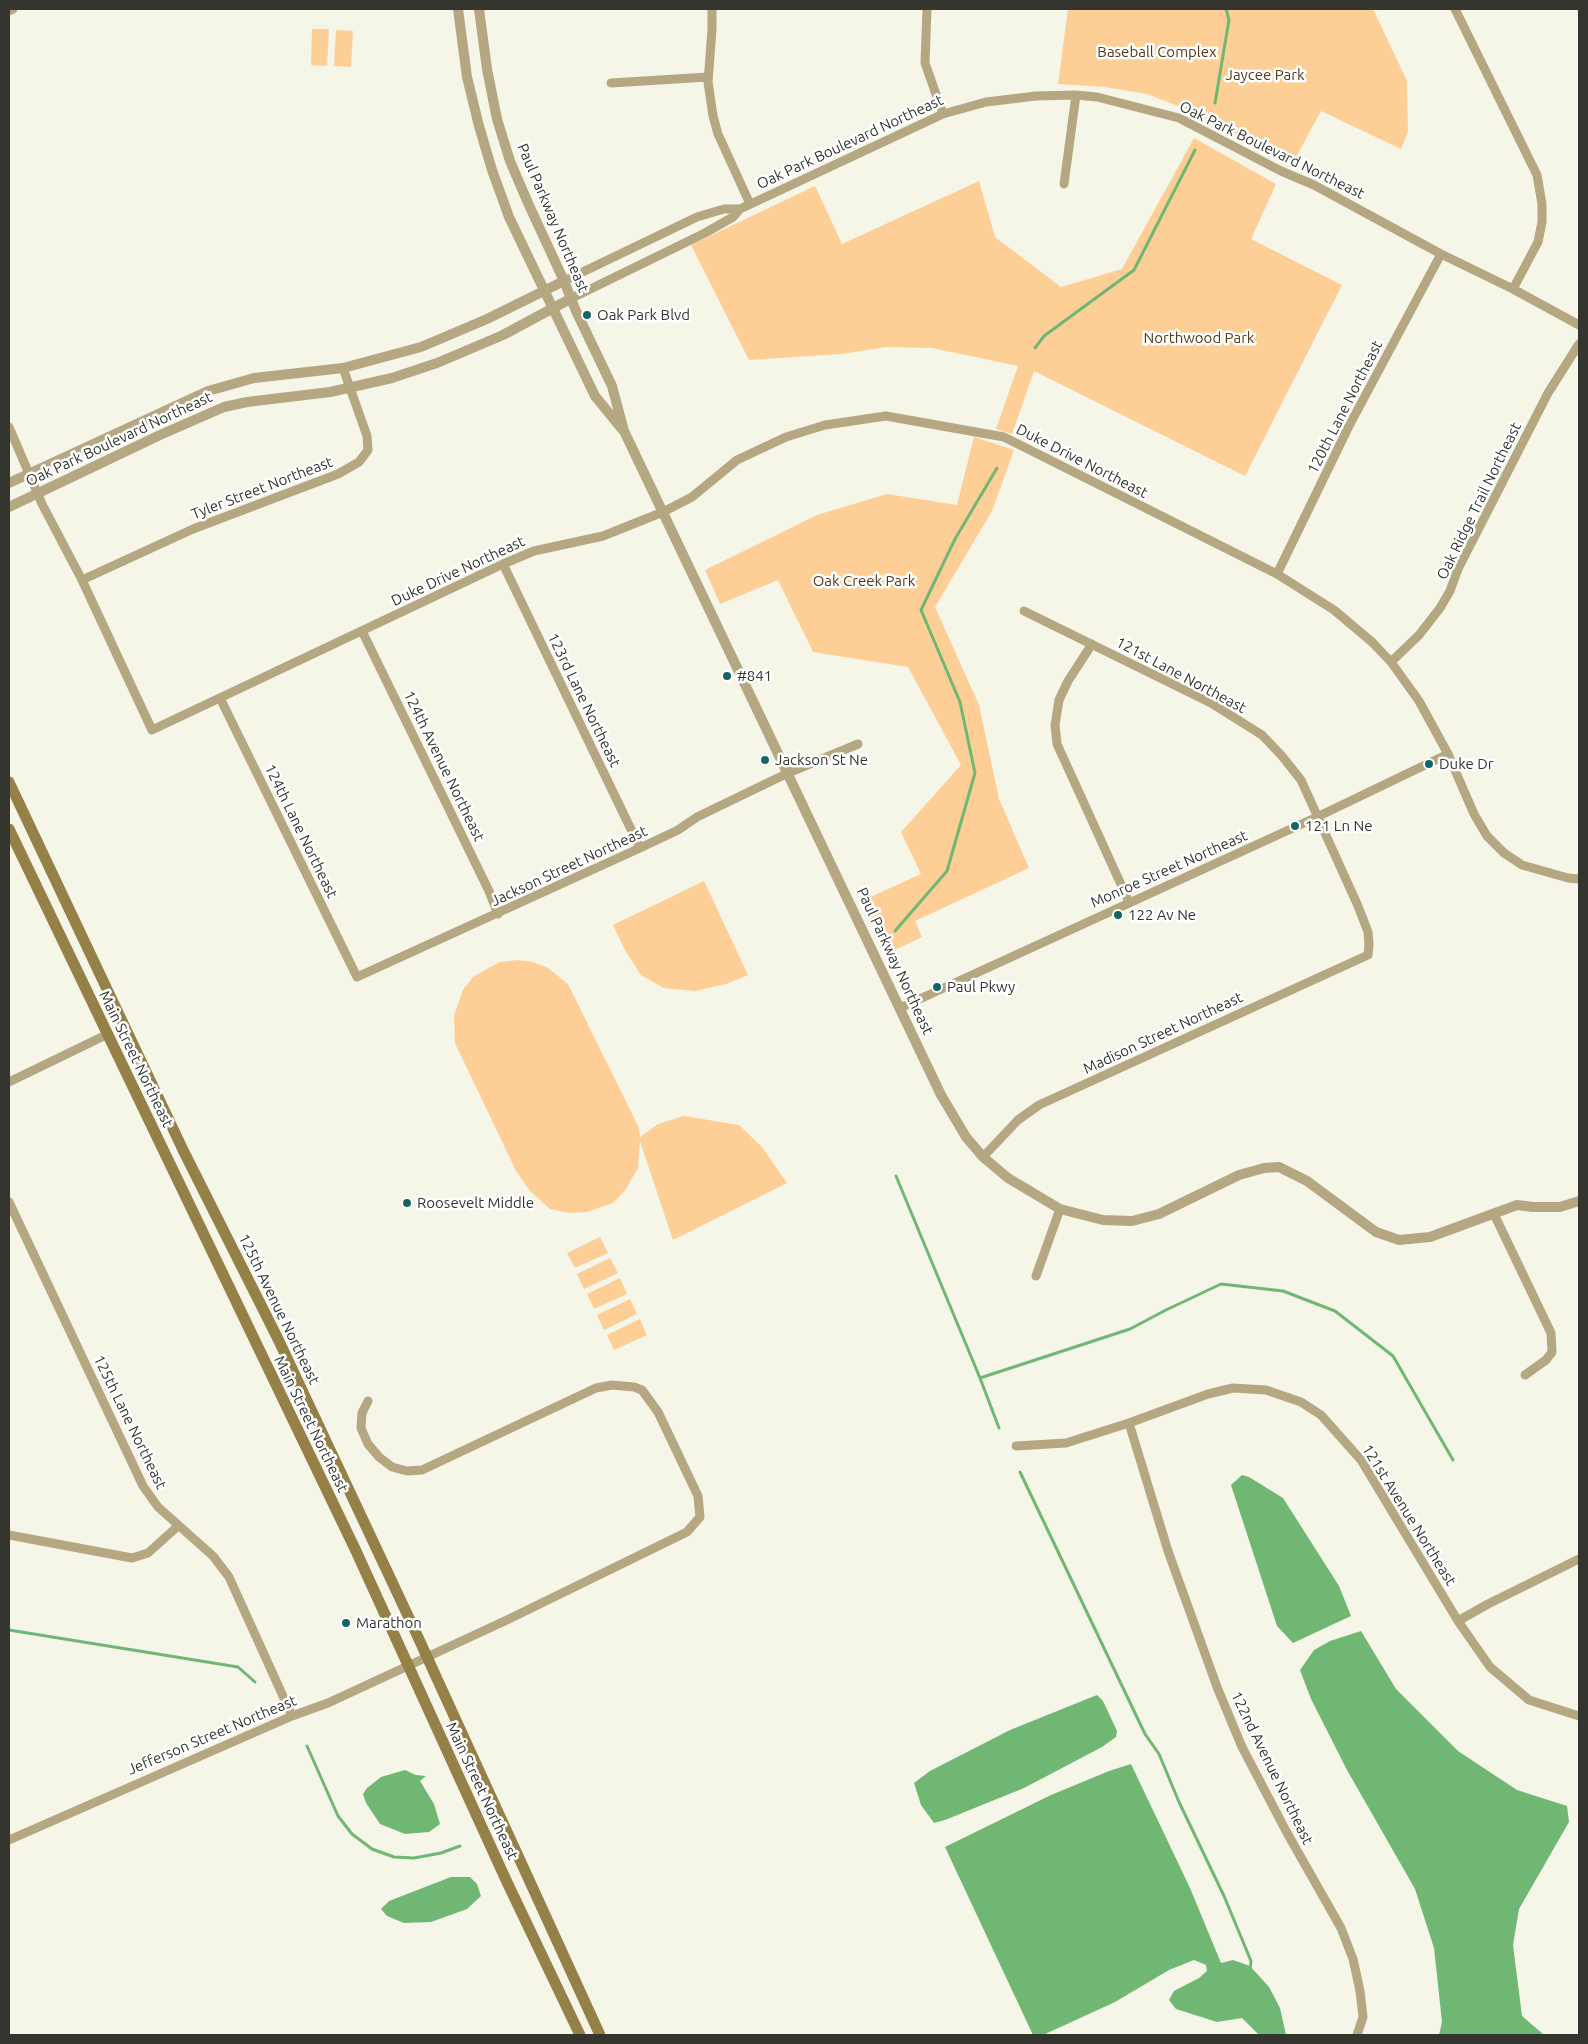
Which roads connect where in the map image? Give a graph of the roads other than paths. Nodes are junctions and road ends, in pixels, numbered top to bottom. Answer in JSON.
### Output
{"nodes":[{"id":1,"x":13,"y":9,"type":"edge"},
{"id":2,"x":458,"y":9,"type":"edge"},
{"id":3,"x":479,"y":9,"type":"edge"},
{"id":4,"x":712,"y":9,"type":"edge"},
{"id":5,"x":928,"y":9,"type":"edge"},
{"id":6,"x":1455,"y":9,"type":"edge"},
{"id":7,"x":9,"y":11,"type":"edge"},
{"id":8,"x":708,"y":77,"type":"junction"},
{"id":9,"x":611,"y":83,"type":"dead end"},
{"id":10,"x":1076,"y":95,"type":"junction"},
{"id":11,"x":943,"y":114,"type":"junction"},
{"id":12,"x":1064,"y":184,"type":"dead end"},
{"id":13,"x":750,"y":204,"type":"junction"},
{"id":14,"x":740,"y":209,"type":"junction"},
{"id":15,"x":1441,"y":254,"type":"junction"},
{"id":16,"x":564,"y":280,"type":"junction"},
{"id":17,"x":1513,"y":289,"type":"junction"},
{"id":18,"x":546,"y":290,"type":"junction"},
{"id":19,"x":570,"y":299,"type":"junction"},
{"id":20,"x":554,"y":309,"type":"junction"},
{"id":21,"x":1579,"y":325,"type":"edge"},
{"id":22,"x":1579,"y":344,"type":"edge"},
{"id":23,"x":343,"y":368,"type":"junction"},
{"id":24,"x":349,"y":388,"type":"junction"},
{"id":25,"x":9,"y":426,"type":"edge"},
{"id":26,"x":624,"y":432,"type":"junction"},
{"id":27,"x":28,"y":474,"type":"junction"},
{"id":28,"x":9,"y":483,"type":"edge"},
{"id":29,"x":37,"y":493,"type":"junction"},
{"id":30,"x":9,"y":507,"type":"edge"},
{"id":31,"x":663,"y":512,"type":"junction"},
{"id":32,"x":503,"y":564,"type":"junction"},
{"id":33,"x":1277,"y":574,"type":"junction"},
{"id":34,"x":82,"y":580,"type":"junction"},
{"id":35,"x":1024,"y":611,"type":"dead end"},
{"id":36,"x":362,"y":631,"type":"junction"},
{"id":37,"x":1092,"y":644,"type":"junction"},
{"id":38,"x":1391,"y":662,"type":"junction"},
{"id":39,"x":220,"y":698,"type":"junction"},
{"id":40,"x":858,"y":744,"type":"dead end"},
{"id":41,"x":1448,"y":754,"type":"junction"},
{"id":42,"x":788,"y":773,"type":"junction"},
{"id":43,"x":9,"y":782,"type":"edge"},
{"id":44,"x":1317,"y":817,"type":"junction"},
{"id":45,"x":9,"y":829,"type":"edge"},
{"id":46,"x":640,"y":848,"type":"junction"},
{"id":47,"x":1579,"y":880,"type":"edge"},
{"id":48,"x":1129,"y":902,"type":"junction"},
{"id":49,"x":498,"y":914,"type":"junction"},
{"id":50,"x":1368,"y":955,"type":"joint"},
{"id":51,"x":101,"y":976,"type":"joint"},
{"id":52,"x":357,"y":977,"type":"joint"},
{"id":53,"x":900,"y":1008,"type":"junction"},
{"id":54,"x":108,"y":1034,"type":"junction"},
{"id":55,"x":9,"y":1082,"type":"edge"},
{"id":56,"x":983,"y":1157,"type":"junction"},
{"id":57,"x":1579,"y":1201,"type":"edge"},
{"id":58,"x":9,"y":1202,"type":"edge"},
{"id":59,"x":1060,"y":1209,"type":"junction"},
{"id":60,"x":1494,"y":1214,"type":"junction"},
{"id":61,"x":1036,"y":1276,"type":"dead end"},
{"id":62,"x":1524,"y":1375,"type":"dead end"},
{"id":63,"x":368,"y":1401,"type":"dead end"},
{"id":64,"x":1129,"y":1423,"type":"junction"},
{"id":65,"x":1016,"y":1446,"type":"dead end"},
{"id":66,"x":178,"y":1526,"type":"junction"},
{"id":67,"x":9,"y":1535,"type":"edge"},
{"id":68,"x":1579,"y":1559,"type":"edge"},
{"id":69,"x":1458,"y":1621,"type":"junction"},
{"id":70,"x":426,"y":1657,"type":"junction"},
{"id":71,"x":408,"y":1664,"type":"junction"},
{"id":72,"x":292,"y":1716,"type":"junction"},
{"id":73,"x":1579,"y":1716,"type":"edge"},
{"id":74,"x":9,"y":1840,"type":"edge"},
{"id":75,"x":580,"y":2035,"type":"edge"},
{"id":76,"x":600,"y":2035,"type":"edge"},
{"id":77,"x":1358,"y":2035,"type":"edge"}],
"edges":[{"from":1,"to":7,"type":"street"},
{"from":2,"to":18,"type":"street","name":"Paul Parkway Northeast"},
{"from":3,"to":16,"type":"street","name":"Paul Parkway Northeast"},
{"from":4,"to":8,"type":"street"},
{"from":5,"to":11,"type":"street"},
{"from":6,"to":17,"type":"street"},
{"from":8,"to":9,"type":"street"},
{"from":8,"to":13,"type":"street"},
{"from":10,"to":11,"type":"street","name":"Oak Park Boulevard Northeast"},
{"from":10,"to":12,"type":"street"},
{"from":10,"to":15,"type":"street","name":"Oak Park Boulevard Northeast"},
{"from":11,"to":13,"type":"street","name":"Oak Park Boulevard Northeast"},
{"from":13,"to":14,"type":"street","name":"Oak Park Boulevard Northeast"},
{"from":14,"to":16,"type":"street","name":"Oak Park Boulevard Northeast"},
{"from":14,"to":19,"type":"street","name":"Oak Park Boulevard Northeast"},
{"from":15,"to":17,"type":"street","name":"Oak Park Boulevard Northeast"},
{"from":15,"to":33,"type":"street","name":"120th Lane Northeast"},
{"from":16,"to":18,"type":"street","name":"Oak Park Boulevard Northeast"},
{"from":16,"to":19,"type":"street","name":"Paul Parkway Northeast"},
{"from":17,"to":21,"type":"street","name":"Oak Park Boulevard Northeast"},
{"from":18,"to":20,"type":"street","name":"Paul Parkway Northeast"},
{"from":18,"to":23,"type":"street","name":"Oak Park Boulevard Northeast"},
{"from":19,"to":20,"type":"street","name":"Oak Park Boulevard Northeast"},
{"from":19,"to":26,"type":"street","name":"Paul Parkway Northeast"},
{"from":20,"to":24,"type":"street","name":"Oak Park Boulevard Northeast"},
{"from":20,"to":26,"type":"street","name":"Paul Parkway Northeast"},
{"from":22,"to":38,"type":"street","name":"Oak Ridge Trail Northeast"},
{"from":23,"to":24,"type":"street","name":"Tyler Street Northeast"},
{"from":23,"to":27,"type":"street","name":"Oak Park Boulevard Northeast"},
{"from":24,"to":29,"type":"street","name":"Oak Park Boulevard Northeast"},
{"from":24,"to":34,"type":"street","name":"Tyler Street Northeast"},
{"from":25,"to":27,"type":"street"},
{"from":26,"to":31,"type":"street","name":"Paul Parkway Northeast"},
{"from":27,"to":28,"type":"street","name":"Oak Park Boulevard Northeast"},
{"from":27,"to":29,"type":"street"},
{"from":29,"to":30,"type":"street","name":"Oak Park Boulevard Northeast"},
{"from":29,"to":34,"type":"street"},
{"from":31,"to":32,"type":"street","name":"Duke Drive Northeast"},
{"from":31,"to":33,"type":"street","name":"Duke Drive Northeast"},
{"from":31,"to":42,"type":"street","name":"Paul Parkway Northeast"},
{"from":32,"to":36,"type":"street","name":"Duke Drive Northeast"},
{"from":32,"to":46,"type":"street","name":"123rd Lane Northeast"},
{"from":33,"to":38,"type":"street","name":"Duke Drive Northeast"},
{"from":34,"to":39,"type":"street","name":"Duke Drive Northeast"},
{"from":35,"to":37,"type":"street","name":"121st Lane Northeast"},
{"from":36,"to":39,"type":"street","name":"Duke Drive Northeast"},
{"from":36,"to":49,"type":"street","name":"124th Avenue Northeast"},
{"from":37,"to":44,"type":"street","name":"121st Lane Northeast"},
{"from":37,"to":48,"type":"street"},
{"from":38,"to":41,"type":"street","name":"Duke Drive Northeast"},
{"from":39,"to":52,"type":"street","name":"124th Lane Northeast"},
{"from":40,"to":42,"type":"street"},
{"from":41,"to":44,"type":"street","name":"Monroe Street Northeast"},
{"from":41,"to":47,"type":"street","name":"Duke Drive Northeast"},
{"from":42,"to":46,"type":"street","name":"Jackson Street Northeast"},
{"from":42,"to":53,"type":"street","name":"Paul Parkway Northeast"},
{"from":43,"to":51,"type":"main road","name":"Main Street Northeast"},
{"from":44,"to":48,"type":"street","name":"Monroe Street Northeast"},
{"from":44,"to":50,"type":"street","name":"121st Lane Northeast"},
{"from":45,"to":54,"type":"main road","name":"Main Street Northeast"},
{"from":46,"to":49,"type":"street","name":"Jackson Street Northeast"},
{"from":48,"to":53,"type":"street","name":"Monroe Street Northeast"},
{"from":49,"to":52,"type":"street","name":"Jackson Street Northeast"},
{"from":50,"to":56,"type":"street","name":"Madison Street Northeast"},
{"from":51,"to":70,"type":"main road","name":"125th Avenue Northeast"},
{"from":53,"to":56,"type":"street","name":"Paul Parkway Northeast"},
{"from":54,"to":55,"type":"street"},
{"from":54,"to":71,"type":"main road","name":"Main Street Northeast"},
{"from":56,"to":59,"type":"street"},
{"from":57,"to":60,"type":"street"},
{"from":58,"to":66,"type":"street","name":"125th Lane Northeast"},
{"from":59,"to":60,"type":"street"},
{"from":59,"to":61,"type":"street"},
{"from":60,"to":62,"type":"street"},
{"from":63,"to":70,"type":"street","name":"Jefferson Street Northeast"},
{"from":64,"to":65,"type":"street"},
{"from":64,"to":69,"type":"street","name":"121st Avenue Northeast"},
{"from":64,"to":77,"type":"street","name":"122nd Avenue Northeast"},
{"from":66,"to":67,"type":"street"},
{"from":66,"to":72,"type":"street","name":"125th Lane Northeast"},
{"from":68,"to":69,"type":"street"},
{"from":69,"to":73,"type":"street","name":"121st Avenue Northeast"},
{"from":70,"to":71,"type":"street","name":"Jefferson Street Northeast"},
{"from":70,"to":76,"type":"main road","name":"Main Street Northeast"},
{"from":71,"to":72,"type":"street","name":"Jefferson Street Northeast"},
{"from":71,"to":75,"type":"main road","name":"Main Street Northeast"},
{"from":72,"to":74,"type":"street","name":"Jefferson Street Northeast"}]}
